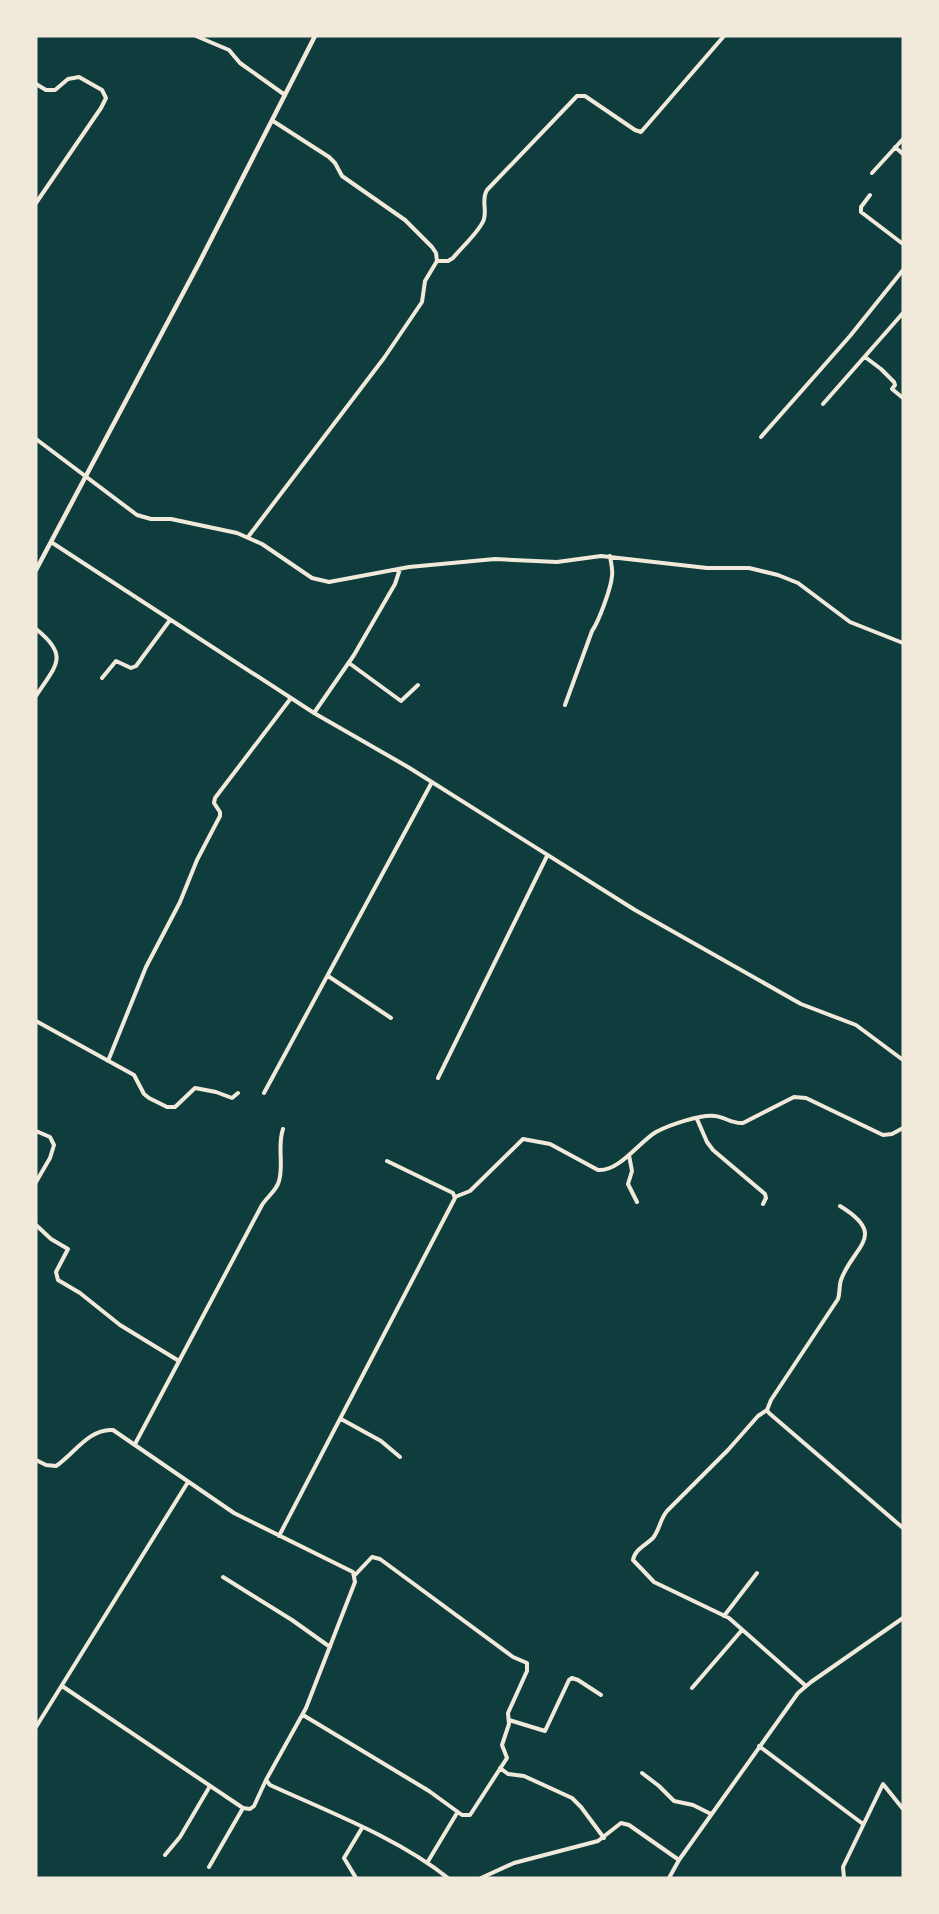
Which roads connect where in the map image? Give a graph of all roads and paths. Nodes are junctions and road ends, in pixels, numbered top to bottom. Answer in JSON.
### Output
{"nodes":[{"id":1,"x":196,"y":36,"type":"edge"},
{"id":2,"x":315,"y":36,"type":"edge"},
{"id":3,"x":716,"y":36,"type":"edge"},
{"id":4,"x":722,"y":38,"type":"edge"},
{"id":5,"x":36,"y":84,"type":"edge"},
{"id":6,"x":286,"y":95,"type":"junction"},
{"id":7,"x":273,"y":121,"type":"junction"},
{"id":8,"x":903,"y":139,"type":"edge"},
{"id":9,"x":895,"y":147,"type":"junction"},
{"id":10,"x":903,"y":154,"type":"edge"},
{"id":11,"x":872,"y":173,"type":"dead end"},
{"id":12,"x":870,"y":195,"type":"dead end"},
{"id":13,"x":36,"y":203,"type":"edge"},
{"id":14,"x":903,"y":244,"type":"edge"},
{"id":15,"x":437,"y":261,"type":"junction"},
{"id":16,"x":903,"y":270,"type":"edge"},
{"id":17,"x":903,"y":313,"type":"edge"},
{"id":18,"x":865,"y":357,"type":"junction"},
{"id":19,"x":903,"y":398,"type":"edge"},
{"id":20,"x":823,"y":404,"type":"dead end"},
{"id":21,"x":761,"y":437,"type":"dead end"},
{"id":22,"x":36,"y":439,"type":"edge"},
{"id":23,"x":85,"y":477,"type":"junction"},
{"id":24,"x":248,"y":537,"type":"junction"},
{"id":25,"x":51,"y":542,"type":"junction"},
{"id":26,"x":610,"y":556,"type":"junction"},
{"id":27,"x":400,"y":569,"type":"junction"},
{"id":28,"x":36,"y":570,"type":"edge"},
{"id":29,"x":170,"y":620,"type":"junction"},
{"id":30,"x":36,"y":629,"type":"edge"},
{"id":31,"x":903,"y":643,"type":"edge"},
{"id":32,"x":349,"y":663,"type":"junction"},
{"id":33,"x":102,"y":678,"type":"dead end"},
{"id":34,"x":418,"y":685,"type":"dead end"},
{"id":35,"x":36,"y":696,"type":"edge"},
{"id":36,"x":291,"y":698,"type":"junction"},
{"id":37,"x":565,"y":705,"type":"dead end"},
{"id":38,"x":314,"y":713,"type":"junction"},
{"id":39,"x":432,"y":782,"type":"junction"},
{"id":40,"x":547,"y":856,"type":"junction"},
{"id":41,"x":328,"y":976,"type":"junction"},
{"id":42,"x":391,"y":1018,"type":"dead end"},
{"id":43,"x":36,"y":1021,"type":"edge"},
{"id":44,"x":903,"y":1060,"type":"edge"},
{"id":45,"x":108,"y":1061,"type":"junction"},
{"id":46,"x":438,"y":1078,"type":"dead end"},
{"id":47,"x":264,"y":1093,"type":"dead end"},
{"id":48,"x":238,"y":1094,"type":"dead end"},
{"id":49,"x":697,"y":1119,"type":"junction"},
{"id":50,"x":903,"y":1128,"type":"edge"},
{"id":51,"x":283,"y":1129,"type":"dead end"},
{"id":52,"x":36,"y":1131,"type":"edge"},
{"id":53,"x":629,"y":1155,"type":"junction"},
{"id":54,"x":387,"y":1161,"type":"dead end"},
{"id":55,"x":36,"y":1182,"type":"edge"},
{"id":56,"x":455,"y":1197,"type":"junction"},
{"id":57,"x":637,"y":1202,"type":"dead end"},
{"id":58,"x":763,"y":1204,"type":"dead end"},
{"id":59,"x":840,"y":1206,"type":"dead end"},
{"id":60,"x":36,"y":1225,"type":"edge"},
{"id":61,"x":179,"y":1361,"type":"junction"},
{"id":62,"x":766,"y":1410,"type":"junction"},
{"id":63,"x":341,"y":1419,"type":"junction"},
{"id":64,"x":135,"y":1444,"type":"junction"},
{"id":65,"x":400,"y":1457,"type":"dead end"},
{"id":66,"x":36,"y":1460,"type":"edge"},
{"id":67,"x":188,"y":1482,"type":"junction"},
{"id":68,"x":903,"y":1528,"type":"edge"},
{"id":69,"x":279,"y":1536,"type":"junction"},
{"id":70,"x":757,"y":1573,"type":"dead end"},
{"id":71,"x":355,"y":1575,"type":"junction"},
{"id":72,"x":224,"y":1577,"type":"dead end"},
{"id":73,"x":724,"y":1616,"type":"junction"},
{"id":74,"x":903,"y":1618,"type":"edge"},
{"id":75,"x":742,"y":1630,"type":"junction"},
{"id":76,"x":330,"y":1647,"type":"junction"},
{"id":77,"x":62,"y":1686,"type":"junction"},
{"id":78,"x":806,"y":1686,"type":"junction"},
{"id":79,"x":692,"y":1688,"type":"dead end"},
{"id":80,"x":601,"y":1695,"type":"dead end"},
{"id":81,"x":303,"y":1715,"type":"junction"},
{"id":82,"x":509,"y":1720,"type":"junction"},
{"id":83,"x":36,"y":1727,"type":"edge"},
{"id":84,"x":759,"y":1746,"type":"junction"},
{"id":85,"x":500,"y":1768,"type":"junction"},
{"id":86,"x":642,"y":1773,"type":"dead end"},
{"id":87,"x":266,"y":1780,"type":"junction"},
{"id":88,"x":210,"y":1786,"type":"junction"},
{"id":89,"x":243,"y":1808,"type":"junction"},
{"id":90,"x":903,"y":1809,"type":"edge"},
{"id":91,"x":457,"y":1813,"type":"junction"},
{"id":92,"x":711,"y":1814,"type":"junction"},
{"id":93,"x":864,"y":1824,"type":"junction"},
{"id":94,"x":362,"y":1828,"type":"junction"},
{"id":95,"x":604,"y":1838,"type":"junction"},
{"id":96,"x":165,"y":1855,"type":"dead end"},
{"id":97,"x":679,"y":1860,"type":"junction"},
{"id":98,"x":427,"y":1863,"type":"junction"},
{"id":99,"x":208,"y":1867,"type":"dead end"},
{"id":100,"x":356,"y":1878,"type":"edge"},
{"id":101,"x":448,"y":1878,"type":"edge"},
{"id":102,"x":481,"y":1878,"type":"edge"},
{"id":103,"x":669,"y":1878,"type":"edge"},
{"id":104,"x":844,"y":1878,"type":"edge"}],
"edges":[{"from":1,"to":6,"type":"street"},
{"from":2,"to":6,"type":"street"},
{"from":3,"to":4,"type":"street"},
{"from":4,"to":15,"type":"street"},
{"from":5,"to":13,"type":"street"},
{"from":6,"to":7,"type":"street"},
{"from":7,"to":15,"type":"street"},
{"from":7,"to":23,"type":"street"},
{"from":8,"to":9,"type":"street"},
{"from":9,"to":10,"type":"street"},
{"from":9,"to":11,"type":"street"},
{"from":12,"to":14,"type":"street"},
{"from":15,"to":24,"type":"street"},
{"from":16,"to":21,"type":"street"},
{"from":17,"to":18,"type":"street"},
{"from":18,"to":19,"type":"street"},
{"from":18,"to":20,"type":"street"},
{"from":22,"to":23,"type":"street"},
{"from":23,"to":24,"type":"street"},
{"from":23,"to":25,"type":"street"},
{"from":24,"to":27,"type":"street"},
{"from":25,"to":28,"type":"street"},
{"from":25,"to":29,"type":"street"},
{"from":26,"to":27,"type":"street"},
{"from":26,"to":31,"type":"street"},
{"from":26,"to":37,"type":"street"},
{"from":27,"to":32,"type":"street"},
{"from":29,"to":33,"type":"street"},
{"from":29,"to":36,"type":"street"},
{"from":30,"to":35,"type":"street"},
{"from":32,"to":34,"type":"street"},
{"from":32,"to":38,"type":"street"},
{"from":36,"to":38,"type":"street"},
{"from":36,"to":45,"type":"street"},
{"from":38,"to":39,"type":"street"},
{"from":39,"to":40,"type":"street"},
{"from":39,"to":41,"type":"street"},
{"from":40,"to":44,"type":"street"},
{"from":40,"to":46,"type":"street"},
{"from":41,"to":42,"type":"street"},
{"from":41,"to":47,"type":"street"},
{"from":43,"to":45,"type":"street"},
{"from":45,"to":48,"type":"street"},
{"from":49,"to":50,"type":"street"},
{"from":49,"to":53,"type":"street"},
{"from":49,"to":58,"type":"street"},
{"from":51,"to":61,"type":"street"},
{"from":52,"to":55,"type":"street"},
{"from":53,"to":56,"type":"street"},
{"from":53,"to":57,"type":"street"},
{"from":54,"to":56,"type":"street"},
{"from":56,"to":63,"type":"street"},
{"from":59,"to":62,"type":"street"},
{"from":60,"to":61,"type":"street"},
{"from":61,"to":64,"type":"street"},
{"from":62,"to":68,"type":"street"},
{"from":62,"to":73,"type":"street"},
{"from":63,"to":65,"type":"street"},
{"from":63,"to":69,"type":"street"},
{"from":64,"to":66,"type":"street"},
{"from":64,"to":67,"type":"street"},
{"from":67,"to":69,"type":"street"},
{"from":67,"to":77,"type":"street"},
{"from":69,"to":71,"type":"street"},
{"from":70,"to":73,"type":"street"},
{"from":71,"to":76,"type":"street"},
{"from":71,"to":82,"type":"street"},
{"from":72,"to":76,"type":"street"},
{"from":73,"to":75,"type":"street"},
{"from":74,"to":78,"type":"street"},
{"from":75,"to":78,"type":"street"},
{"from":75,"to":79,"type":"street"},
{"from":76,"to":81,"type":"street"},
{"from":77,"to":83,"type":"street"},
{"from":77,"to":88,"type":"street"},
{"from":78,"to":84,"type":"street"},
{"from":80,"to":82,"type":"street"},
{"from":81,"to":87,"type":"street"},
{"from":81,"to":91,"type":"street"},
{"from":82,"to":85,"type":"street"},
{"from":84,"to":92,"type":"street"},
{"from":84,"to":93,"type":"street"},
{"from":85,"to":91,"type":"street"},
{"from":85,"to":95,"type":"street"},
{"from":86,"to":92,"type":"street"},
{"from":87,"to":89,"type":"street"},
{"from":87,"to":94,"type":"street"},
{"from":88,"to":89,"type":"street"},
{"from":88,"to":96,"type":"street"},
{"from":89,"to":99,"type":"street"},
{"from":90,"to":93,"type":"street"},
{"from":91,"to":98,"type":"street"},
{"from":92,"to":97,"type":"street"},
{"from":93,"to":104,"type":"street"},
{"from":94,"to":98,"type":"street"},
{"from":94,"to":100,"type":"street"},
{"from":95,"to":97,"type":"street"},
{"from":95,"to":102,"type":"street"},
{"from":97,"to":103,"type":"street"},
{"from":98,"to":101,"type":"street"}]}
